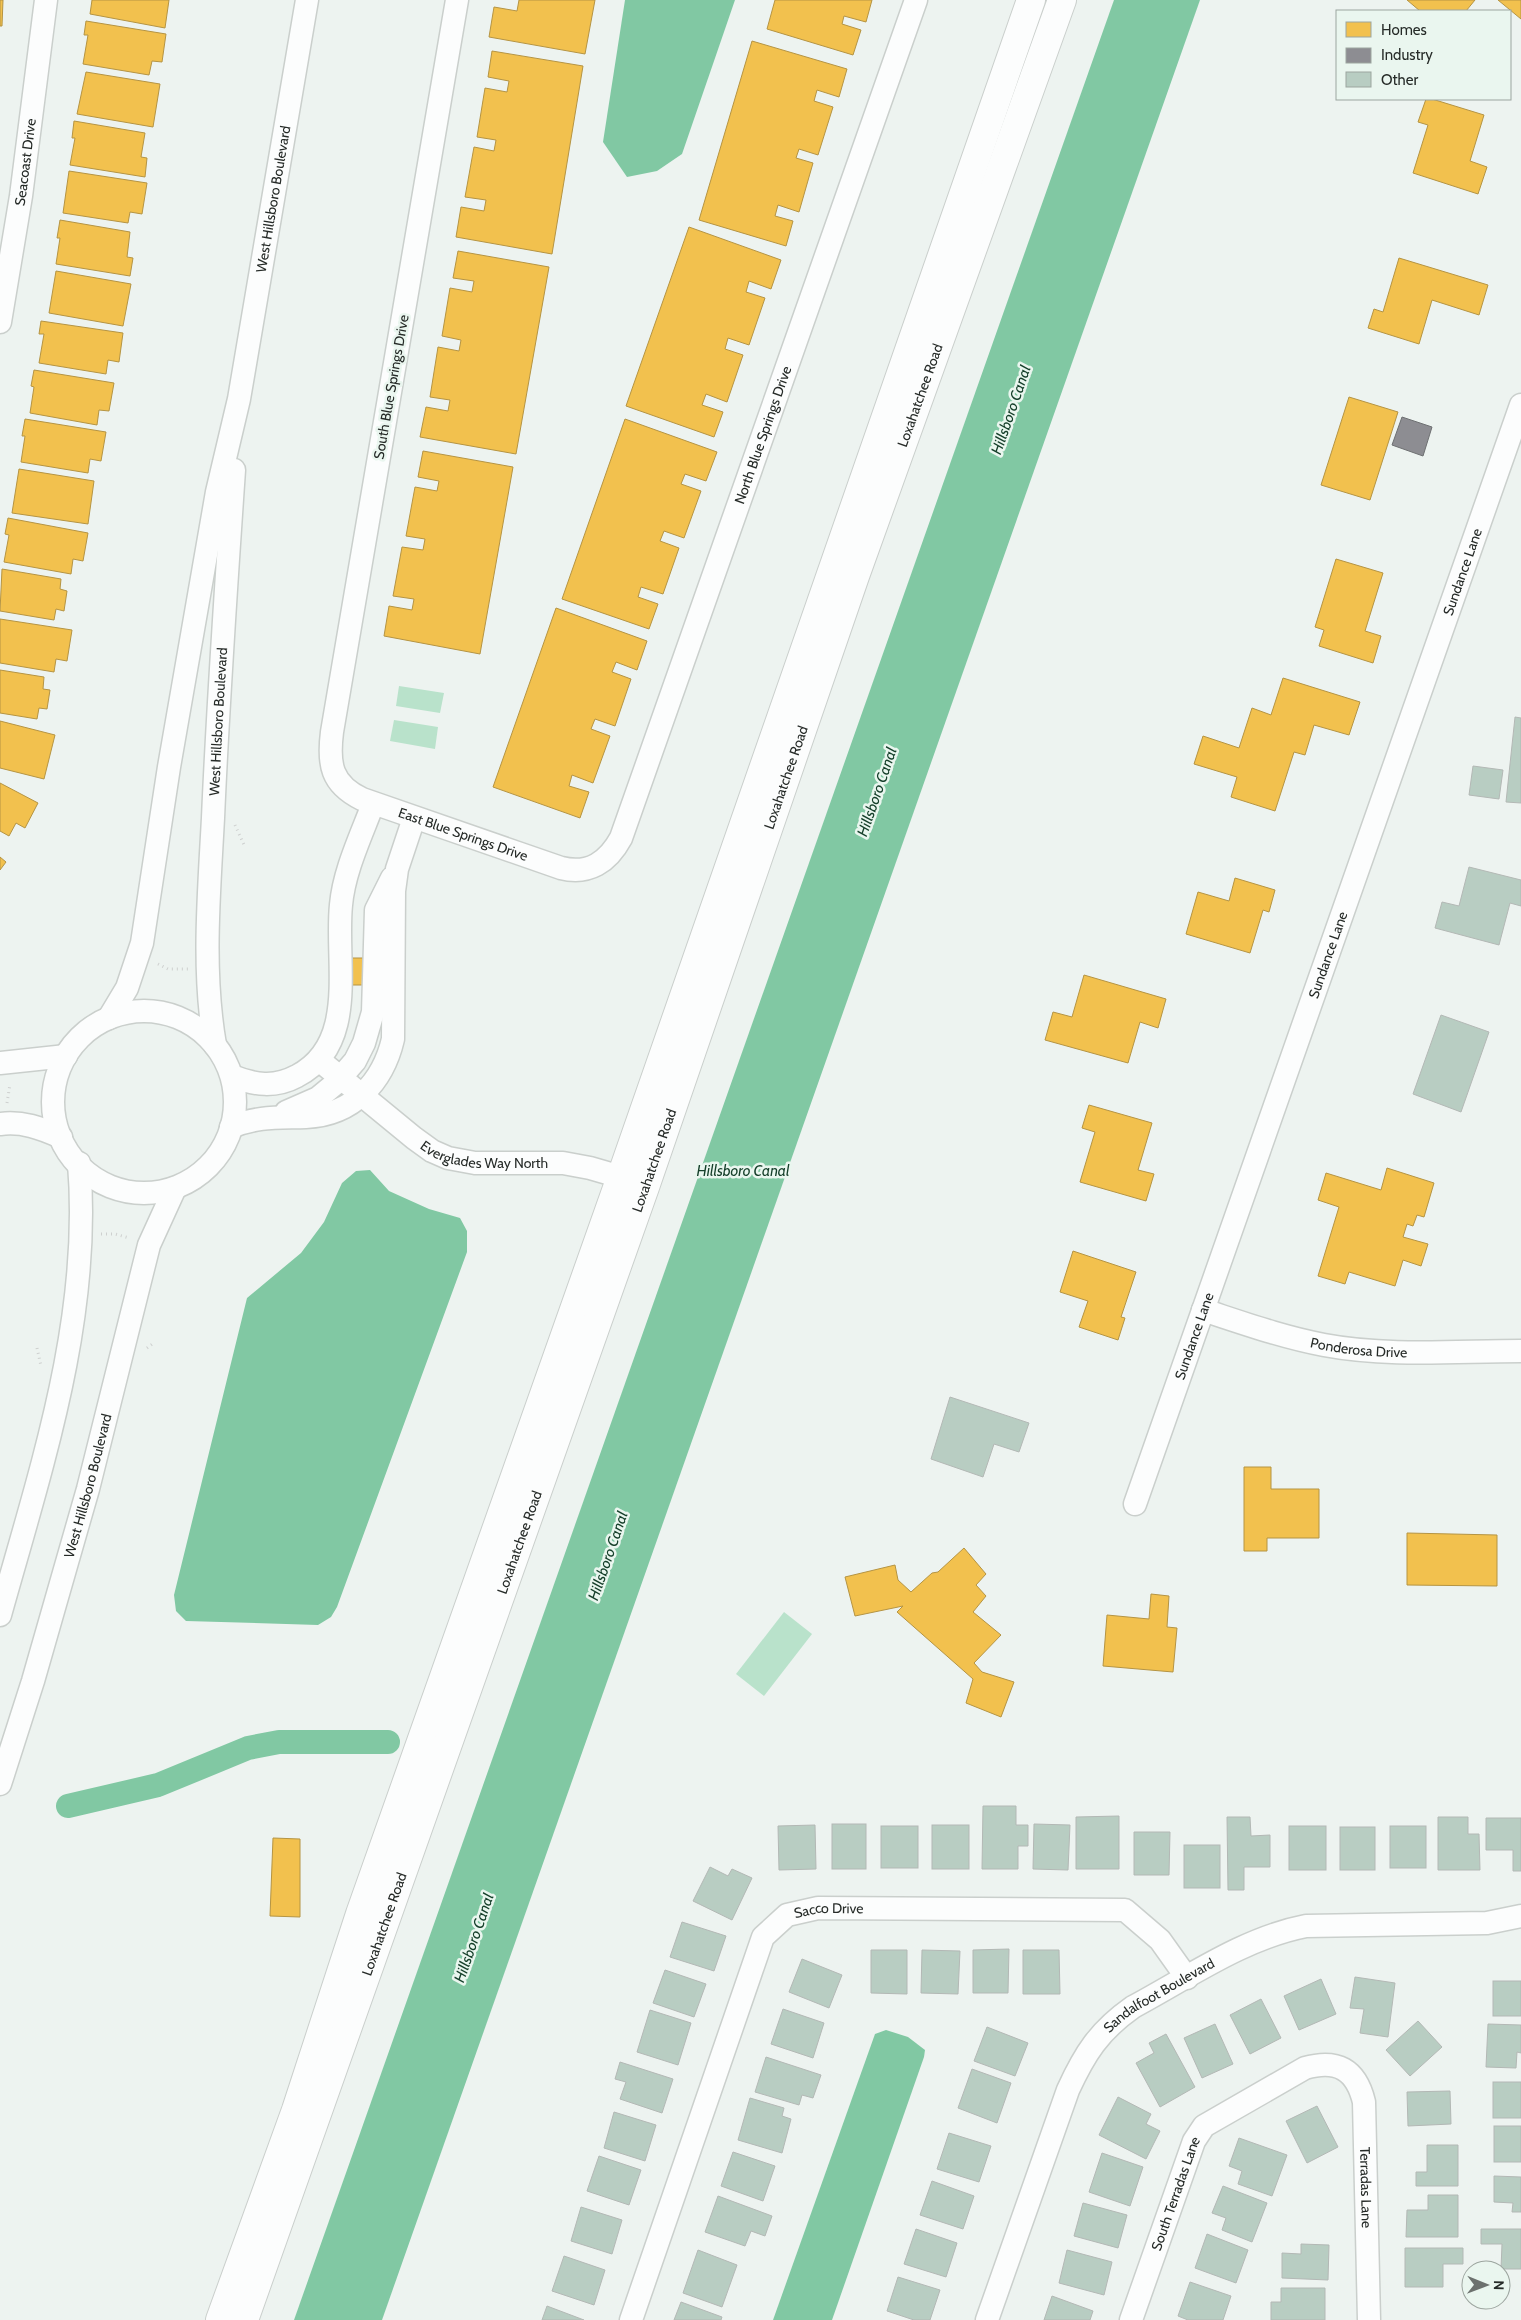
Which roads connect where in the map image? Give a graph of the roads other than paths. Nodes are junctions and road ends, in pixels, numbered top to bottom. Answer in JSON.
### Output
{"nodes":[{"id":1,"x":46,"y":0,"type":"edge"},
{"id":2,"x":307,"y":0,"type":"edge"},
{"id":3,"x":458,"y":0,"type":"edge"},
{"id":4,"x":916,"y":0,"type":"edge"},
{"id":5,"x":1031,"y":0,"type":"edge"},
{"id":6,"x":1062,"y":0,"type":"edge"},
{"id":7,"x":0,"y":322,"type":"edge"},
{"id":8,"x":239,"y":399,"type":"junction"},
{"id":9,"x":1521,"y":405,"type":"edge"},
{"id":10,"x":334,"y":774,"type":"joint"},
{"id":11,"x":373,"y":804,"type":"junction"},
{"id":12,"x":414,"y":818,"type":"junction"},
{"id":13,"x":600,"y":863,"type":"joint"},
{"id":14,"x":384,"y":936,"type":"junction"},
{"id":15,"x":340,"y":937,"type":"junction"},
{"id":16,"x":109,"y":1018,"type":"junction"},
{"id":17,"x":215,"y":1045,"type":"junction"},
{"id":18,"x":66,"y":1056,"type":"junction"},
{"id":19,"x":319,"y":1060,"type":"junction"},
{"id":20,"x":0,"y":1063,"type":"edge"},
{"id":21,"x":232,"y":1076,"type":"junction"},
{"id":22,"x":341,"y":1078,"type":"junction"},
{"id":23,"x":363,"y":1096,"type":"junction"},
{"id":24,"x":279,"y":1116,"type":"junction"},
{"id":25,"x":4,"y":1119,"type":"edge"},
{"id":26,"x":231,"y":1126,"type":"junction"},
{"id":27,"x":61,"y":1137,"type":"junction"},
{"id":28,"x":79,"y":1164,"type":"junction"},
{"id":29,"x":620,"y":1177,"type":"junction"},
{"id":30,"x":174,"y":1188,"type":"junction"},
{"id":31,"x":1203,"y":1310,"type":"junction"},
{"id":32,"x":1521,"y":1351,"type":"edge"},
{"id":33,"x":1135,"y":1504,"type":"dead end"},
{"id":34,"x":0,"y":1615,"type":"edge"},
{"id":35,"x":0,"y":1784,"type":"edge"},
{"id":36,"x":1521,"y":1916,"type":"edge"},
{"id":37,"x":1187,"y":1978,"type":"junction"},
{"id":38,"x":1338,"y":2066,"type":"joint"},
{"id":39,"x":220,"y":2320,"type":"edge"},
{"id":40,"x":244,"y":2320,"type":"edge"},
{"id":41,"x":631,"y":2320,"type":"edge"},
{"id":42,"x":987,"y":2320,"type":"edge"},
{"id":43,"x":1131,"y":2320,"type":"edge"},
{"id":44,"x":1369,"y":2320,"type":"edge"}],
"edges":[{"from":1,"to":7,"type":"street","name":"Seacoast Drive"},
{"from":2,"to":8,"type":"street","name":"West Hillsboro Boulevard"},
{"from":3,"to":10,"type":"street","name":"South Blue Springs Drive"},
{"from":4,"to":13,"type":"street","name":"North Blue Springs Drive"},
{"from":5,"to":29,"type":"main road","name":"Loxahatchee Road"},
{"from":6,"to":40,"type":"main road","name":"Loxahatchee Road"},
{"from":8,"to":16,"type":"street","name":"West Hillsboro Boulevard"},
{"from":8,"to":17,"type":"street","name":"West Hillsboro Boulevard"},
{"from":9,"to":31,"type":"street","name":"Sundance Lane"},
{"from":10,"to":11,"type":"street","name":"East Blue Springs Drive"},
{"from":11,"to":12,"type":"street","name":"East Blue Springs Drive"},
{"from":11,"to":15,"type":"street"},
{"from":12,"to":13,"type":"street","name":"East Blue Springs Drive"},
{"from":12,"to":14,"type":"street"},
{"from":14,"to":15,"type":"street"},
{"from":14,"to":22,"type":"street"},
{"from":14,"to":23,"type":"street"},
{"from":15,"to":19,"type":"street"},
{"from":16,"to":17,"type":"street"},
{"from":16,"to":18,"type":"street"},
{"from":17,"to":21,"type":"street"},
{"from":18,"to":20,"type":"street"},
{"from":18,"to":27,"type":"street"},
{"from":19,"to":21,"type":"street"},
{"from":19,"to":22,"type":"street","name":"Everglades Way North"},
{"from":21,"to":26,"type":"street"},
{"from":22,"to":23,"type":"street","name":"Everglades Way North"},
{"from":22,"to":24,"type":"street"},
{"from":23,"to":24,"type":"street"},
{"from":23,"to":29,"type":"street","name":"Everglades Way North"},
{"from":24,"to":26,"type":"street"},
{"from":25,"to":27,"type":"street"},
{"from":26,"to":30,"type":"street"},
{"from":27,"to":28,"type":"street"},
{"from":28,"to":30,"type":"street"},
{"from":28,"to":34,"type":"street"},
{"from":29,"to":39,"type":"main road","name":"Loxahatchee Road"},
{"from":30,"to":35,"type":"street","name":"West Hillsboro Boulevard"},
{"from":31,"to":32,"type":"street","name":"Ponderosa Drive"},
{"from":31,"to":33,"type":"street","name":"Sundance Lane"},
{"from":36,"to":37,"type":"street","name":"Sandalfoot Boulevard"},
{"from":37,"to":41,"type":"street","name":"Sacco Drive"},
{"from":37,"to":42,"type":"street","name":"Sandalfoot Boulevard"},
{"from":38,"to":43,"type":"street","name":"South Terradas Lane"},
{"from":38,"to":44,"type":"street","name":"Terradas Lane"}]}
